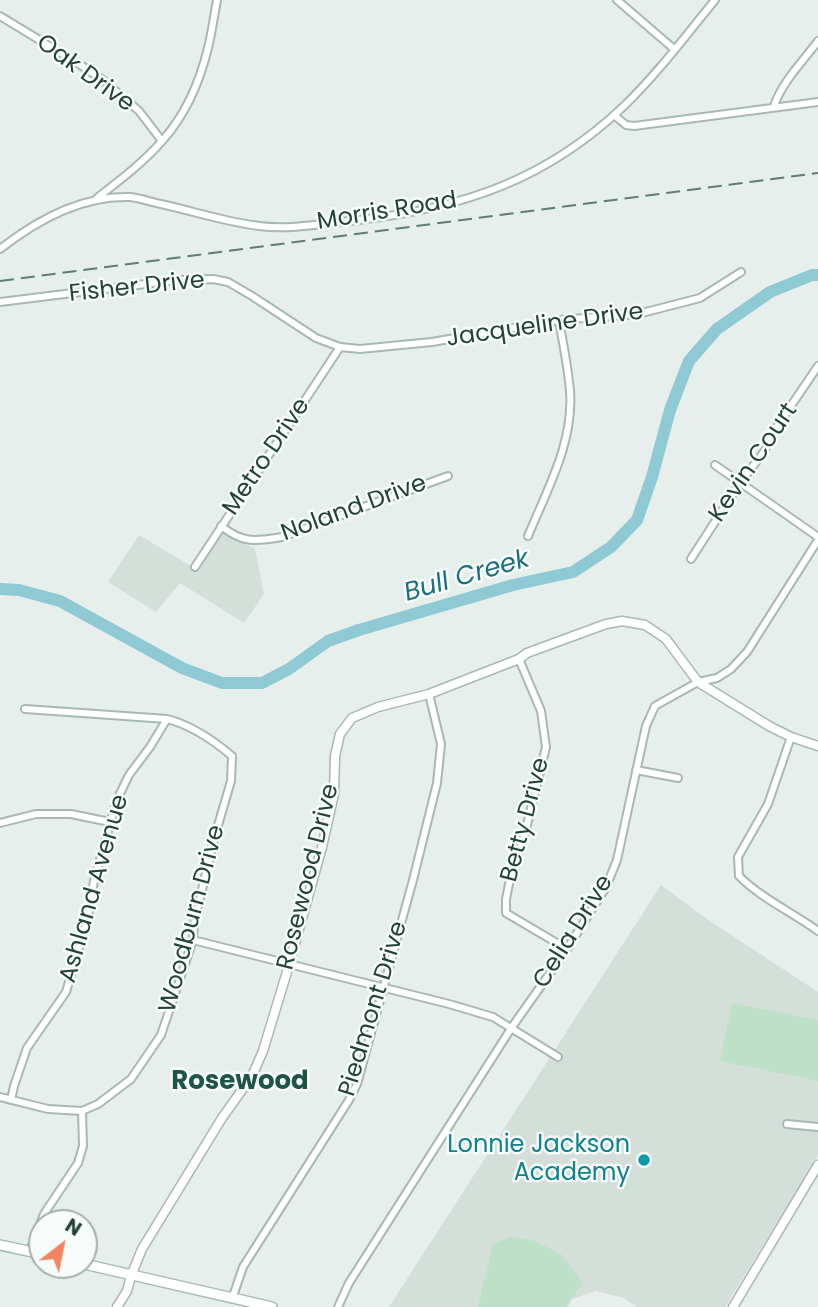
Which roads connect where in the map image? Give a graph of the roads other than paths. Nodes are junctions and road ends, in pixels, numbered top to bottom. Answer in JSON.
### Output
{"nodes":[{"id":1,"x":216,"y":0,"type":"edge"},
{"id":2,"x":617,"y":0,"type":"edge"},
{"id":3,"x":715,"y":0,"type":"edge"},
{"id":4,"x":0,"y":16,"type":"edge"},
{"id":5,"x":818,"y":41,"type":"edge"},
{"id":6,"x":674,"y":49,"type":"junction"},
{"id":7,"x":818,"y":102,"type":"edge"},
{"id":8,"x":774,"y":106,"type":"junction"},
{"id":9,"x":614,"y":115,"type":"junction"},
{"id":10,"x":162,"y":141,"type":"junction"},
{"id":11,"x":96,"y":199,"type":"junction"},
{"id":12,"x":0,"y":249,"type":"edge"},
{"id":13,"x":741,"y":271,"type":"dead end"},
{"id":14,"x":0,"y":302,"type":"edge"},
{"id":15,"x":559,"y":320,"type":"junction"},
{"id":16,"x":340,"y":347,"type":"junction"},
{"id":17,"x":818,"y":366,"type":"edge"},
{"id":18,"x":715,"y":465,"type":"dead end"},
{"id":19,"x":448,"y":476,"type":"dead end"},
{"id":20,"x":740,"y":483,"type":"junction"},
{"id":21,"x":221,"y":526,"type":"junction"},
{"id":22,"x":528,"y":536,"type":"dead end"},
{"id":23,"x":818,"y":538,"type":"edge"},
{"id":24,"x":691,"y":559,"type":"dead end"},
{"id":25,"x":195,"y":567,"type":"dead end"},
{"id":26,"x":519,"y":659,"type":"junction"},
{"id":27,"x":698,"y":682,"type":"junction"},
{"id":28,"x":429,"y":694,"type":"junction"},
{"id":29,"x":25,"y":709,"type":"dead end"},
{"id":30,"x":167,"y":719,"type":"junction"},
{"id":31,"x":791,"y":737,"type":"junction"},
{"id":32,"x":818,"y":746,"type":"edge"},
{"id":33,"x":636,"y":770,"type":"junction"},
{"id":34,"x":678,"y":778,"type":"dead end"},
{"id":35,"x":110,"y":822,"type":"junction"},
{"id":36,"x":0,"y":823,"type":"edge"},
{"id":37,"x":818,"y":930,"type":"edge"},
{"id":38,"x":192,"y":940,"type":"junction"},
{"id":39,"x":567,"y":949,"type":"junction"},
{"id":40,"x":289,"y":965,"type":"junction"},
{"id":41,"x":382,"y":988,"type":"junction"},
{"id":42,"x":512,"y":1027,"type":"junction"},
{"id":43,"x":558,"y":1057,"type":"dead end"},
{"id":44,"x":0,"y":1097,"type":"edge"},
{"id":45,"x":11,"y":1100,"type":"junction"},
{"id":46,"x":82,"y":1111,"type":"junction"},
{"id":47,"x":787,"y":1124,"type":"dead end"},
{"id":48,"x":818,"y":1127,"type":"edge"},
{"id":49,"x":818,"y":1165,"type":"edge"},
{"id":50,"x":47,"y":1209,"type":"edge"},
{"id":51,"x":0,"y":1245,"type":"edge"},
{"id":52,"x":28,"y":1251,"type":"edge"},
{"id":53,"x":98,"y":1268,"type":"edge"},
{"id":54,"x":131,"y":1276,"type":"junction"},
{"id":55,"x":232,"y":1299,"type":"junction"},
{"id":56,"x":117,"y":1307,"type":"edge"},
{"id":57,"x":272,"y":1307,"type":"edge"},
{"id":58,"x":338,"y":1307,"type":"edge"},
{"id":59,"x":733,"y":1307,"type":"edge"}],
"edges":[{"from":1,"to":10,"type":"street"},
{"from":2,"to":6,"type":"street"},
{"from":3,"to":6,"type":"street","name":"Morris Road"},
{"from":4,"to":10,"type":"street","name":"Oak Drive"},
{"from":5,"to":8,"type":"street"},
{"from":6,"to":9,"type":"street","name":"Morris Road"},
{"from":7,"to":8,"type":"street"},
{"from":8,"to":9,"type":"street"},
{"from":9,"to":11,"type":"street","name":"Morris Road"},
{"from":10,"to":11,"type":"street"},
{"from":11,"to":12,"type":"street","name":"Morris Road"},
{"from":13,"to":15,"type":"street","name":"Jacqueline Drive"},
{"from":14,"to":16,"type":"street","name":"Fisher Drive"},
{"from":15,"to":16,"type":"street","name":"Jacqueline Drive"},
{"from":15,"to":22,"type":"street"},
{"from":16,"to":21,"type":"street","name":"Metro Drive"},
{"from":17,"to":20,"type":"street","name":"Kevin Court"},
{"from":18,"to":20,"type":"street"},
{"from":19,"to":21,"type":"street","name":"Noland Drive"},
{"from":20,"to":23,"type":"street"},
{"from":20,"to":24,"type":"street","name":"Kevin Court"},
{"from":21,"to":25,"type":"street","name":"Metro Drive"},
{"from":23,"to":27,"type":"street","name":"Celia Drive"},
{"from":26,"to":27,"type":"street","name":"Rosewood Drive"},
{"from":26,"to":28,"type":"street","name":"Rosewood Drive"},
{"from":26,"to":39,"type":"street","name":"Betty Drive"},
{"from":27,"to":31,"type":"street","name":"Rosewood Drive"},
{"from":27,"to":33,"type":"street","name":"Celia Drive"},
{"from":28,"to":40,"type":"street","name":"Rosewood Drive"},
{"from":28,"to":41,"type":"street","name":"Piedmont Drive"},
{"from":29,"to":30,"type":"street","name":"Woodburn Drive"},
{"from":30,"to":35,"type":"street","name":"Ashland Avenue"},
{"from":30,"to":38,"type":"street","name":"Woodburn Drive"},
{"from":31,"to":32,"type":"street","name":"Rosewood Drive"},
{"from":31,"to":37,"type":"street"},
{"from":33,"to":34,"type":"street"},
{"from":33,"to":39,"type":"street","name":"Celia Drive"},
{"from":35,"to":36,"type":"street"},
{"from":35,"to":45,"type":"street","name":"Ashland Avenue"},
{"from":38,"to":40,"type":"street"},
{"from":38,"to":46,"type":"street","name":"Woodburn Drive"},
{"from":39,"to":42,"type":"street","name":"Celia Drive"},
{"from":40,"to":41,"type":"street"},
{"from":40,"to":54,"type":"street","name":"Rosewood Drive"},
{"from":41,"to":42,"type":"street"},
{"from":41,"to":55,"type":"street","name":"Piedmont Drive"},
{"from":42,"to":43,"type":"street"},
{"from":42,"to":58,"type":"street","name":"Celia Drive"},
{"from":44,"to":45,"type":"street"},
{"from":45,"to":46,"type":"street"},
{"from":46,"to":50,"type":"street"},
{"from":47,"to":48,"type":"street"},
{"from":49,"to":59,"type":"street"},
{"from":51,"to":52,"type":"main road"},
{"from":53,"to":54,"type":"main road"},
{"from":54,"to":55,"type":"main road"},
{"from":54,"to":56,"type":"street","name":"Rosewood Drive"},
{"from":55,"to":57,"type":"main road"}]}
